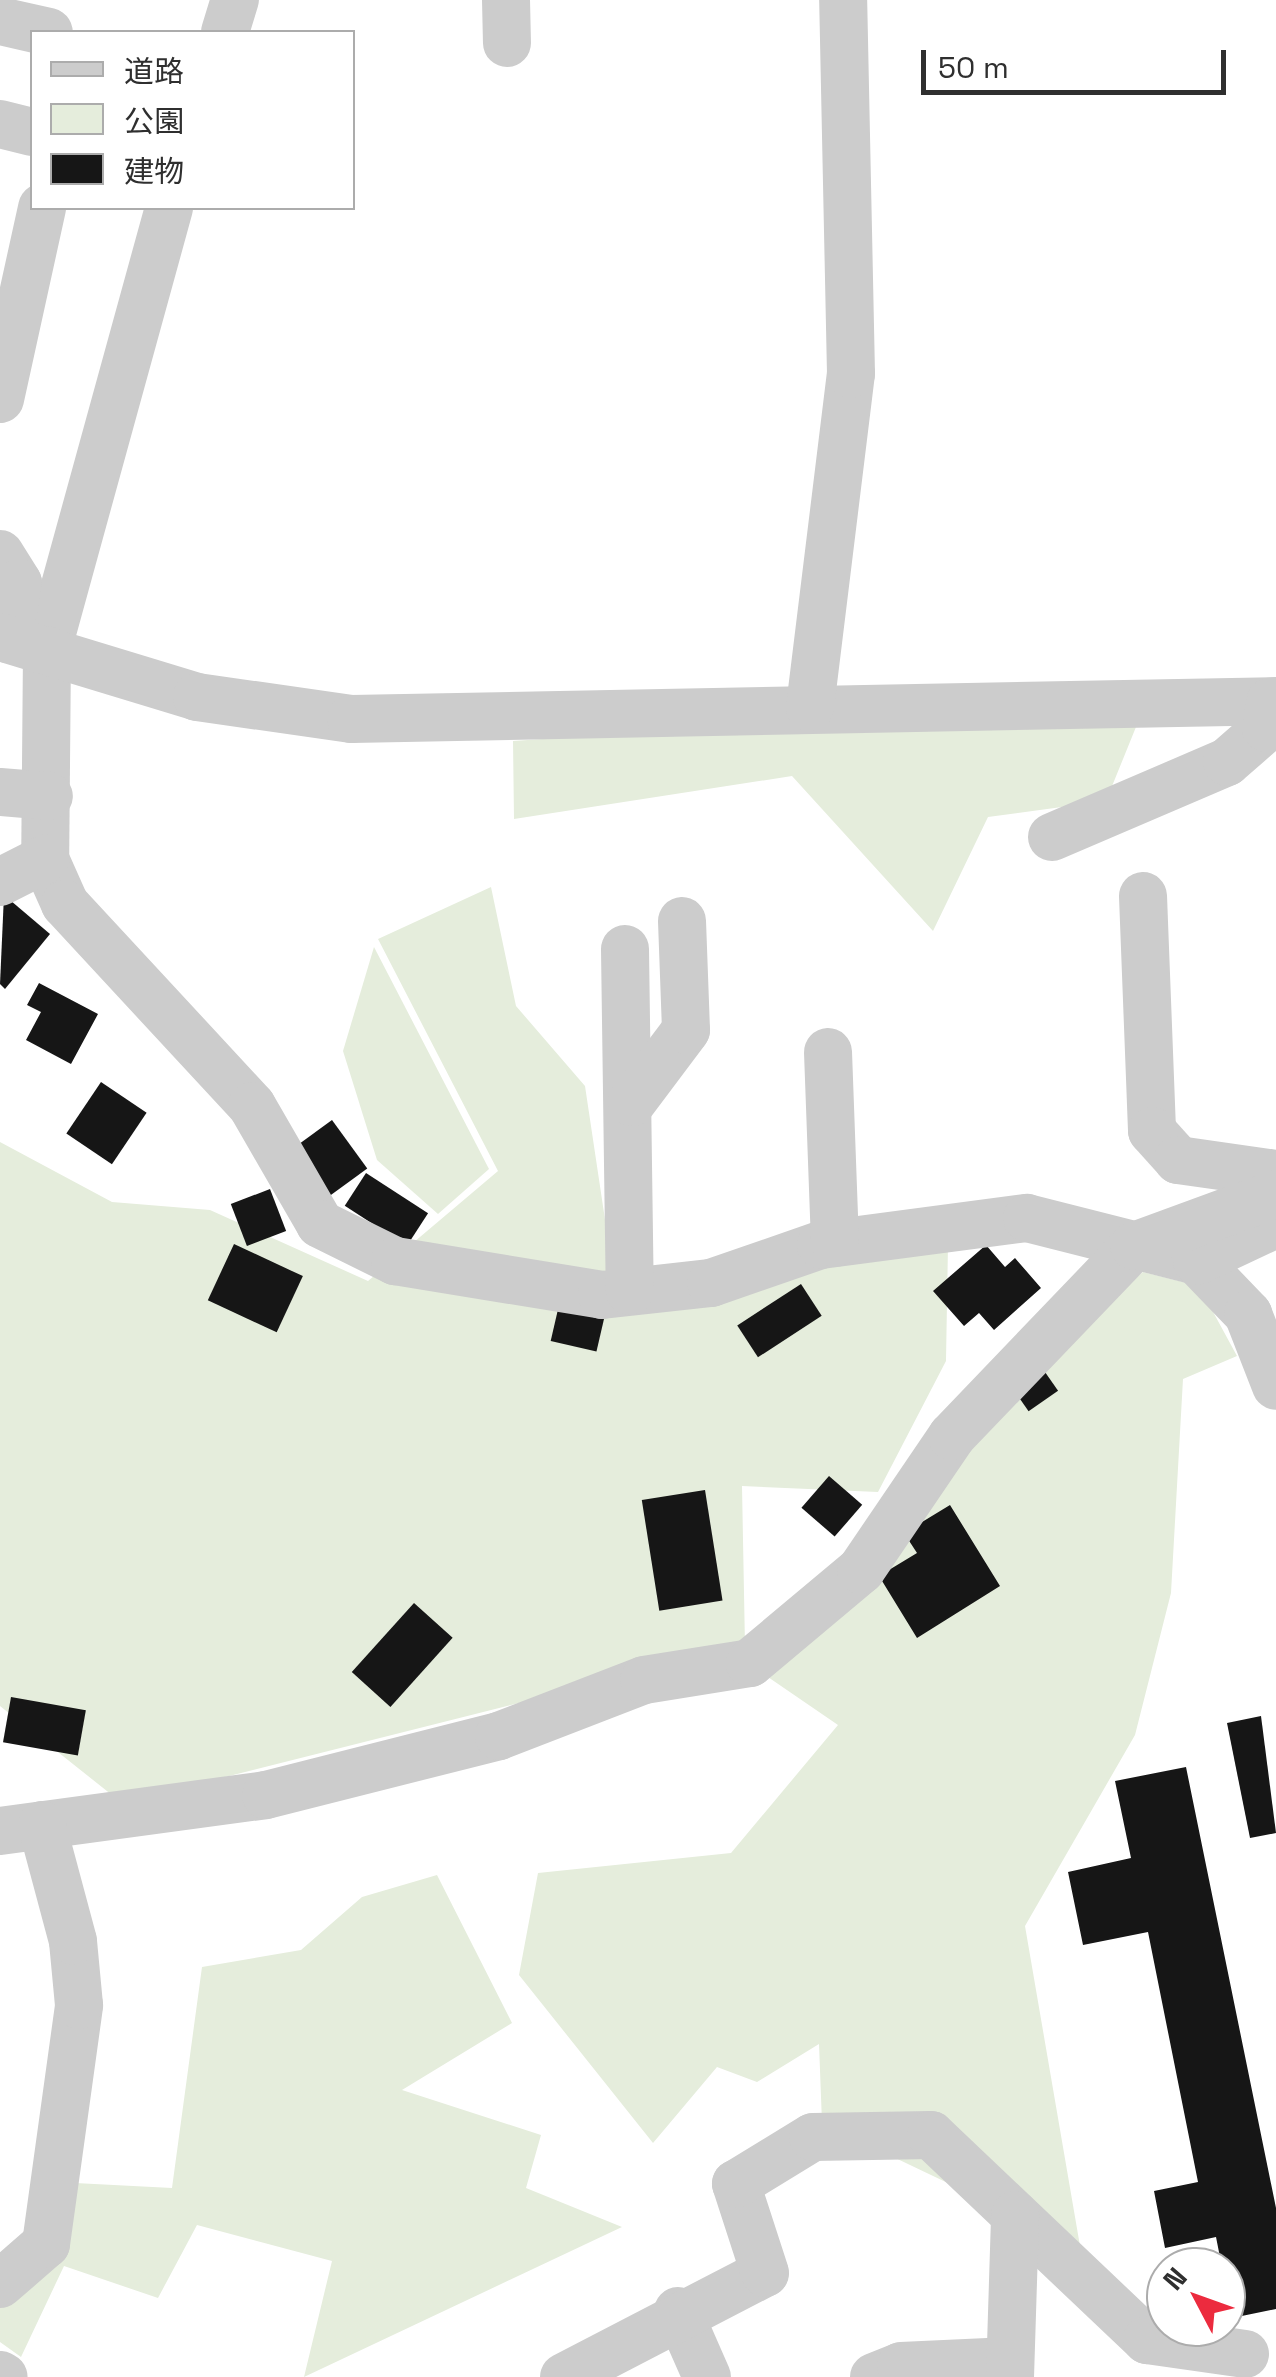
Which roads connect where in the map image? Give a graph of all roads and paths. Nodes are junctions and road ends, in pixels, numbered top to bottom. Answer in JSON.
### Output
{"nodes":[{"id":1,"x":60,"y":0,"type":"edge"},
{"id":2,"x":235,"y":0,"type":"edge"},
{"id":3,"x":844,"y":0,"type":"edge"},
{"id":4,"x":0,"y":20,"type":"edge"},
{"id":5,"x":40,"y":30,"type":"edge"},
{"id":6,"x":59,"y":30,"type":"edge"},
{"id":7,"x":225,"y":30,"type":"edge"},
{"id":8,"x":0,"y":124,"type":"edge"},
{"id":9,"x":30,"y":132,"type":"edge"},
{"id":10,"x":42,"y":210,"type":"edge"},
{"id":11,"x":168,"y":210,"type":"edge"},
{"id":12,"x":0,"y":400,"type":"edge"},
{"id":13,"x":0,"y":554,"type":"edge"},
{"id":14,"x":18,"y":642,"type":"edge"},
{"id":15,"x":1273,"y":701,"type":"edge"},
{"id":16,"x":810,"y":707,"type":"junction"},
{"id":17,"x":0,"y":792,"type":"edge"},
{"id":18,"x":50,"y":796,"type":"junction"},
{"id":19,"x":1052,"y":837,"type":"dead end"},
{"id":20,"x":46,"y":859,"type":"junction"},
{"id":21,"x":0,"y":882,"type":"edge"},
{"id":22,"x":1143,"y":896,"type":"dead end"},
{"id":23,"x":682,"y":921,"type":"dead end"},
{"id":24,"x":626,"y":950,"type":"dead end"},
{"id":25,"x":828,"y":1052,"type":"dead end"},
{"id":26,"x":632,"y":1102,"type":"junction"},
{"id":27,"x":1276,"y":1174,"type":"edge"},
{"id":28,"x":1276,"y":1194,"type":"edge"},
{"id":29,"x":1276,"y":1224,"type":"edge"},
{"id":30,"x":835,"y":1243,"type":"junction"},
{"id":31,"x":1134,"y":1246,"type":"junction"},
{"id":32,"x":1197,"y":1261,"type":"junction"},
{"id":33,"x":630,"y":1291,"type":"junction"},
{"id":34,"x":1276,"y":1386,"type":"edge"},
{"id":35,"x":21,"y":1828,"type":"edge"},
{"id":36,"x":1015,"y":2215,"type":"junction"},
{"id":37,"x":0,"y":2284,"type":"edge"},
{"id":38,"x":678,"y":2311,"type":"junction"},
{"id":39,"x":1246,"y":2354,"type":"dead end"},
{"id":40,"x":1010,"y":2369,"type":"edge"},
{"id":41,"x":564,"y":2377,"type":"edge"},
{"id":42,"x":707,"y":2377,"type":"edge"},
{"id":43,"x":874,"y":2377,"type":"edge"}],
"edges":[{"from":1,"to":6,"type":"street"},
{"from":2,"to":7,"type":"street"},
{"from":3,"to":16,"type":"street"},
{"from":4,"to":5,"type":"street"},
{"from":8,"to":9,"type":"street"},
{"from":10,"to":12,"type":"street"},
{"from":11,"to":14,"type":"street"},
{"from":13,"to":14,"type":"street"},
{"from":14,"to":16,"type":"street"},
{"from":14,"to":18,"type":"street"},
{"from":15,"to":16,"type":"street"},
{"from":15,"to":19,"type":"street"},
{"from":17,"to":18,"type":"street"},
{"from":18,"to":20,"type":"street"},
{"from":20,"to":21,"type":"street"},
{"from":20,"to":33,"type":"street"},
{"from":22,"to":27,"type":"street"},
{"from":23,"to":26,"type":"street"},
{"from":24,"to":26,"type":"street"},
{"from":25,"to":30,"type":"street"},
{"from":26,"to":33,"type":"street"},
{"from":28,"to":31,"type":"street"},
{"from":29,"to":32,"type":"street"},
{"from":30,"to":31,"type":"street"},
{"from":30,"to":33,"type":"street"},
{"from":31,"to":32,"type":"street"},
{"from":31,"to":35,"type":"street"},
{"from":32,"to":34,"type":"street"},
{"from":35,"to":37,"type":"street"},
{"from":36,"to":38,"type":"street"},
{"from":36,"to":39,"type":"street"},
{"from":36,"to":40,"type":"street"},
{"from":38,"to":41,"type":"street"},
{"from":38,"to":42,"type":"street"},
{"from":40,"to":43,"type":"street"}]}
